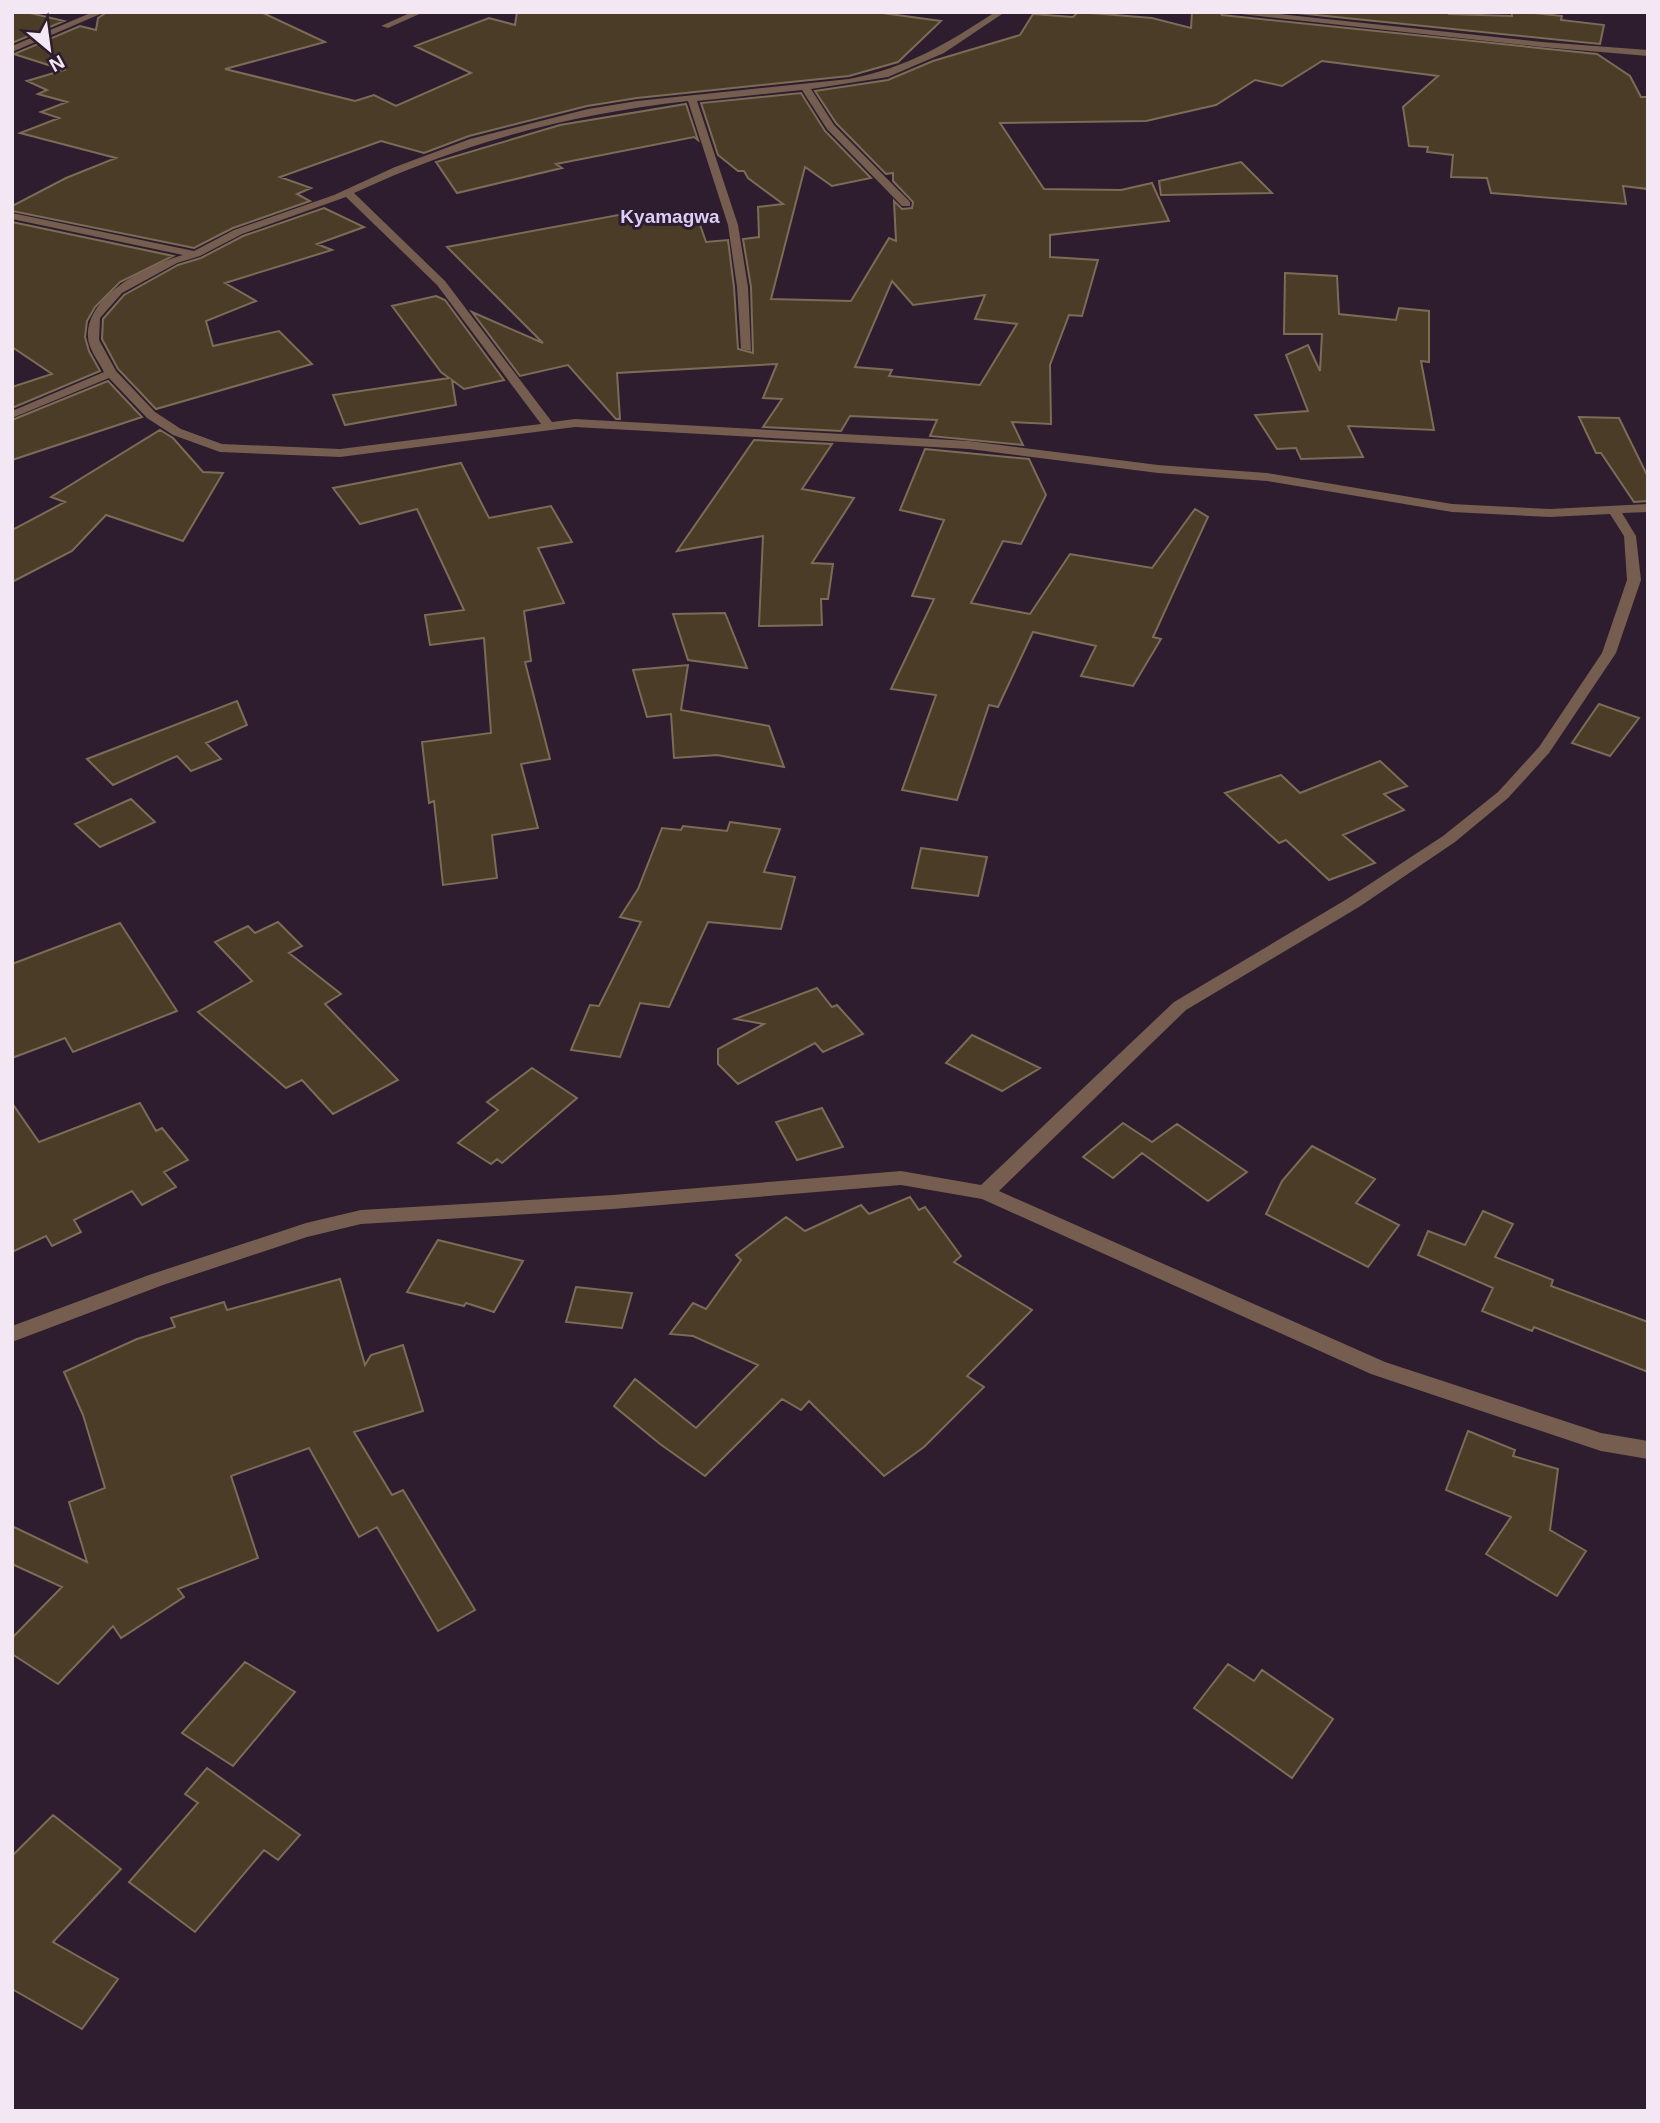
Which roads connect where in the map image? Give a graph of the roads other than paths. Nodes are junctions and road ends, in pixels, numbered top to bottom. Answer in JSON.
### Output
{"nodes":[{"id":1,"x":101,"y":12,"type":"edge"},
{"id":2,"x":420,"y":12,"type":"edge"},
{"id":3,"x":1001,"y":12,"type":"edge"},
{"id":4,"x":1226,"y":12,"type":"edge"},
{"id":5,"x":385,"y":26,"type":"dead end"},
{"id":6,"x":12,"y":49,"type":"edge"},
{"id":7,"x":1648,"y":53,"type":"edge"},
{"id":8,"x":805,"y":87,"type":"junction"},
{"id":9,"x":692,"y":99,"type":"junction"},
{"id":10,"x":347,"y":192,"type":"junction"},
{"id":11,"x":906,"y":204,"type":"dead end"},
{"id":12,"x":12,"y":216,"type":"edge"},
{"id":13,"x":196,"y":254,"type":"junction"},
{"id":14,"x":747,"y":349,"type":"dead end"},
{"id":15,"x":111,"y":373,"type":"junction"},
{"id":16,"x":12,"y":415,"type":"edge"},
{"id":17,"x":547,"y":424,"type":"junction"},
{"id":18,"x":1648,"y":508,"type":"edge"},
{"id":19,"x":1614,"y":510,"type":"junction"},
{"id":20,"x":985,"y":1192,"type":"junction"},
{"id":21,"x":12,"y":1334,"type":"edge"},
{"id":22,"x":1648,"y":1450,"type":"edge"}],
"edges":[{"from":1,"to":6,"type":"street"},
{"from":2,"to":5,"type":"street"},
{"from":3,"to":8,"type":"street"},
{"from":4,"to":7,"type":"street"},
{"from":8,"to":9,"type":"street"},
{"from":8,"to":11,"type":"street"},
{"from":9,"to":10,"type":"street"},
{"from":9,"to":14,"type":"street"},
{"from":10,"to":13,"type":"street"},
{"from":10,"to":17,"type":"street"},
{"from":12,"to":13,"type":"street"},
{"from":13,"to":15,"type":"street"},
{"from":15,"to":16,"type":"street"},
{"from":15,"to":17,"type":"street"},
{"from":17,"to":19,"type":"street"},
{"from":18,"to":19,"type":"street"},
{"from":19,"to":20,"type":"street"},
{"from":20,"to":21,"type":"street"},
{"from":20,"to":22,"type":"street"}]}
